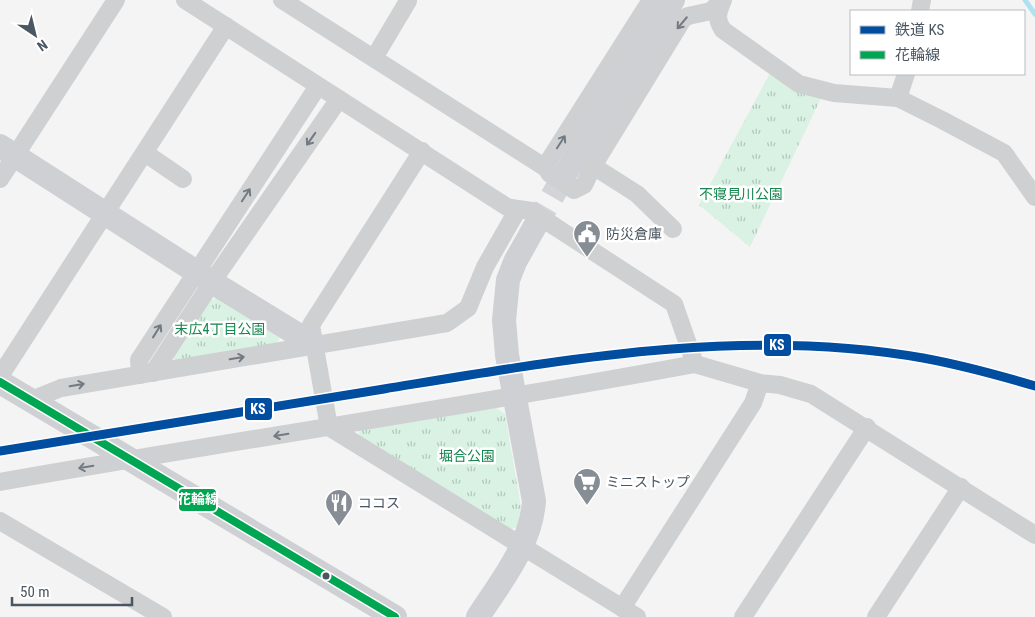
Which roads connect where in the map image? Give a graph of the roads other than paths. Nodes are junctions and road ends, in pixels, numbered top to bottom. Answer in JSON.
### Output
{"nodes":[{"id":1,"x":116,"y":0,"type":"edge"},
{"id":2,"x":185,"y":0,"type":"edge"},
{"id":3,"x":282,"y":0,"type":"edge"},
{"id":4,"x":652,"y":0,"type":"edge"},
{"id":5,"x":673,"y":0,"type":"edge"},
{"id":6,"x":723,"y":0,"type":"edge"},
{"id":7,"x":408,"y":1,"type":"edge"},
{"id":8,"x":226,"y":26,"type":"junction"},
{"id":9,"x":374,"y":58,"type":"junction"},
{"id":10,"x":906,"y":75,"type":"edge"},
{"id":11,"x":318,"y":86,"type":"junction"},
{"id":12,"x":898,"y":98,"type":"junction"},
{"id":13,"x":338,"y":99,"type":"junction"},
{"id":14,"x":8,"y":151,"type":"edge"},
{"id":15,"x":422,"y":151,"type":"junction"},
{"id":16,"x":145,"y":153,"type":"junction"},
{"id":17,"x":592,"y":166,"type":"junction"},
{"id":18,"x":557,"y":170,"type":"junction"},
{"id":19,"x":0,"y":179,"type":"edge"},
{"id":20,"x":183,"y":179,"type":"dead end"},
{"id":21,"x":1035,"y":197,"type":"edge"},
{"id":22,"x":518,"y":209,"type":"junction"},
{"id":23,"x":106,"y":214,"type":"junction"},
{"id":24,"x":544,"y":227,"type":"junction"},
{"id":25,"x":673,"y":229,"type":"dead end"},
{"id":26,"x":203,"y":277,"type":"junction"},
{"id":27,"x":313,"y":344,"type":"junction"},
{"id":28,"x":695,"y":364,"type":"junction"},
{"id":29,"x":147,"y":374,"type":"junction"},
{"id":30,"x":0,"y":376,"type":"edge"},
{"id":31,"x":0,"y":382,"type":"edge"},
{"id":32,"x":760,"y":383,"type":"junction"},
{"id":33,"x":515,"y":398,"type":"junction"},
{"id":34,"x":31,"y":400,"type":"junction"},
{"id":35,"x":329,"y":427,"type":"junction"},
{"id":36,"x":867,"y":427,"type":"junction"},
{"id":37,"x":130,"y":459,"type":"junction"},
{"id":38,"x":0,"y":482,"type":"edge"},
{"id":39,"x":961,"y":487,"type":"junction"},
{"id":40,"x":0,"y":521,"type":"edge"},
{"id":41,"x":1035,"y":535,"type":"edge"},
{"id":42,"x":521,"y":548,"type":"junction"},
{"id":43,"x":629,"y":613,"type":"edge"},
{"id":44,"x":163,"y":617,"type":"edge"},
{"id":45,"x":395,"y":617,"type":"edge"},
{"id":46,"x":478,"y":617,"type":"edge"},
{"id":47,"x":743,"y":617,"type":"edge"},
{"id":48,"x":876,"y":617,"type":"edge"}],
"edges":[{"from":1,"to":14,"type":"street"},
{"from":2,"to":8,"type":"street"},
{"from":3,"to":9,"type":"street"},
{"from":18,"to":4,"type":"street","one_way":true},
{"from":5,"to":18,"type":"street"},
{"from":6,"to":12,"type":"street"},
{"from":6,"to":17,"type":"street","one_way":true},
{"from":7,"to":9,"type":"street"},
{"from":8,"to":11,"type":"street"},
{"from":8,"to":16,"type":"street"},
{"from":9,"to":18,"type":"street"},
{"from":10,"to":12,"type":"street"},
{"from":11,"to":13,"type":"street"},
{"from":26,"to":11,"type":"street","one_way":true},
{"from":12,"to":21,"type":"street"},
{"from":13,"to":15,"type":"street"},
{"from":13,"to":26,"type":"street","one_way":true},
{"from":14,"to":19,"type":"street"},
{"from":14,"to":23,"type":"street"},
{"from":15,"to":22,"type":"street"},
{"from":15,"to":27,"type":"street"},
{"from":16,"to":20,"type":"street"},
{"from":16,"to":23,"type":"street"},
{"from":17,"to":18,"type":"street"},
{"from":17,"to":25,"type":"street"},
{"from":22,"to":24,"type":"street","bridge":true},
{"from":22,"to":27,"type":"street"},
{"from":23,"to":26,"type":"street"},
{"from":23,"to":30,"type":"street"},
{"from":24,"to":28,"type":"street"},
{"from":24,"to":33,"type":"street"},
{"from":26,"to":27,"type":"street"},
{"from":26,"to":29,"type":"street"},
{"from":29,"to":27,"type":"street","one_way":true},
{"from":27,"to":35,"type":"street"},
{"from":28,"to":32,"type":"street"},
{"from":28,"to":33,"type":"street"},
{"from":34,"to":29,"type":"street","one_way":true},
{"from":31,"to":34,"type":"street"},
{"from":32,"to":36,"type":"street"},
{"from":32,"to":43,"type":"street"},
{"from":33,"to":35,"type":"street"},
{"from":33,"to":42,"type":"street"},
{"from":34,"to":37,"type":"street"},
{"from":35,"to":37,"type":"street","one_way":true},
{"from":35,"to":42,"type":"street"},
{"from":36,"to":39,"type":"street"},
{"from":36,"to":47,"type":"street"},
{"from":37,"to":38,"type":"street","one_way":true},
{"from":37,"to":45,"type":"street"},
{"from":39,"to":41,"type":"street"},
{"from":39,"to":48,"type":"street"},
{"from":40,"to":44,"type":"street"},
{"from":42,"to":43,"type":"street"},
{"from":42,"to":46,"type":"street"}]}
